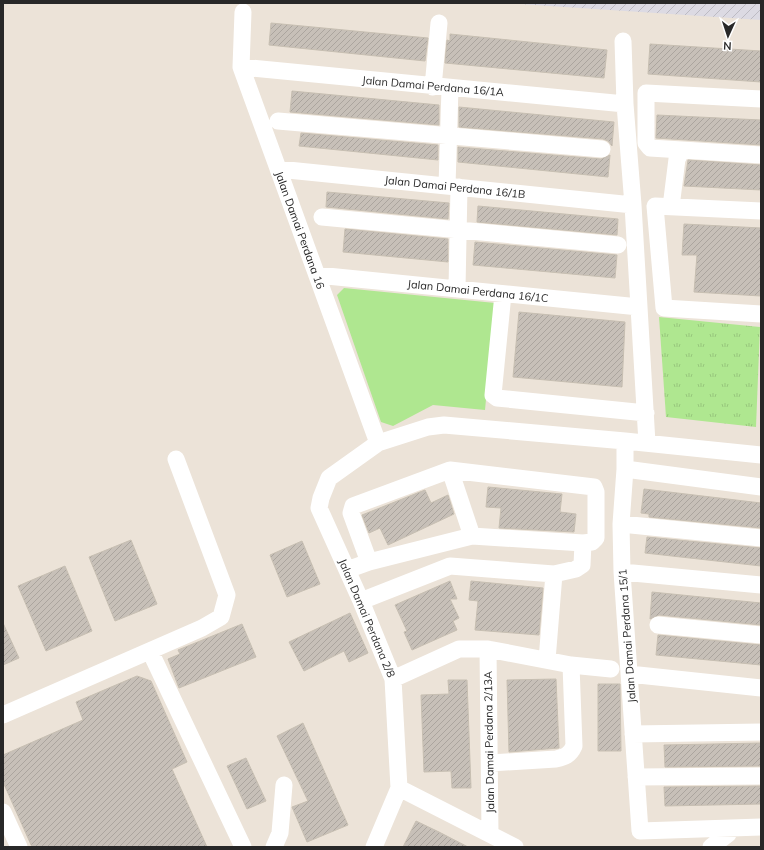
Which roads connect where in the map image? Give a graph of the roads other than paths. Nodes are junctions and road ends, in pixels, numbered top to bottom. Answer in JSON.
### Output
{"nodes":[{"id":1,"x":243,"y":12,"type":"dead end"},
{"id":2,"x":439,"y":23,"type":"dead end"},
{"id":3,"x":623,"y":41,"type":"dead end"},
{"id":4,"x":241,"y":67,"type":"junction"},
{"id":5,"x":433,"y":87,"type":"junction"},
{"id":6,"x":450,"y":88,"type":"junction"},
{"id":7,"x":761,"y":100,"type":"edge"},
{"id":8,"x":625,"y":104,"type":"junction"},
{"id":9,"x":278,"y":121,"type":"dead end"},
{"id":10,"x":449,"y":136,"type":"junction"},
{"id":11,"x":602,"y":149,"type":"dead end"},
{"id":12,"x":682,"y":150,"type":"junction"},
{"id":13,"x":761,"y":155,"type":"edge"},
{"id":14,"x":278,"y":170,"type":"junction"},
{"id":15,"x":453,"y":187,"type":"junction"},
{"id":16,"x":633,"y":204,"type":"junction"},
{"id":17,"x":663,"y":206,"type":"junction"},
{"id":18,"x":761,"y":211,"type":"edge"},
{"id":19,"x":322,"y":217,"type":"dead end"},
{"id":20,"x":458,"y":230,"type":"junction"},
{"id":21,"x":618,"y":245,"type":"dead end"},
{"id":22,"x":317,"y":275,"type":"junction"},
{"id":23,"x":457,"y":289,"type":"junction"},
{"id":24,"x":503,"y":294,"type":"junction"},
{"id":25,"x":639,"y":307,"type":"junction"},
{"id":26,"x":761,"y":314,"type":"edge"},
{"id":27,"x":646,"y":413,"type":"junction"},
{"id":28,"x":625,"y":441,"type":"junction"},
{"id":29,"x":378,"y":443,"type":"junction"},
{"id":30,"x":647,"y":443,"type":"junction"},
{"id":31,"x":761,"y":456,"type":"edge"},
{"id":32,"x":176,"y":459,"type":"dead end"},
{"id":33,"x":625,"y":469,"type":"junction"},
{"id":34,"x":450,"y":470,"type":"junction"},
{"id":35,"x":761,"y":487,"type":"edge"},
{"id":36,"x":621,"y":524,"type":"junction"},
{"id":37,"x":472,"y":536,"type":"junction"},
{"id":38,"x":761,"y":538,"type":"edge"},
{"id":39,"x":583,"y":543,"type":"junction"},
{"id":40,"x":369,"y":562,"type":"junction"},
{"id":41,"x":347,"y":570,"type":"junction"},
{"id":42,"x":622,"y":572,"type":"junction"},
{"id":43,"x":554,"y":574,"type":"junction"},
{"id":44,"x":761,"y":585,"type":"edge"},
{"id":45,"x":361,"y":601,"type":"junction"},
{"id":46,"x":658,"y":625,"type":"dead end"},
{"id":47,"x":761,"y":635,"type":"edge"},
{"id":48,"x":488,"y":649,"type":"junction"},
{"id":49,"x":150,"y":651,"type":"junction"},
{"id":50,"x":547,"y":660,"type":"junction"},
{"id":51,"x":571,"y":665,"type":"junction"},
{"id":52,"x":611,"y":669,"type":"dead end"},
{"id":53,"x":629,"y":674,"type":"junction"},
{"id":54,"x":393,"y":679,"type":"junction"},
{"id":55,"x":761,"y":688,"type":"edge"},
{"id":56,"x":3,"y":715,"type":"edge"},
{"id":57,"x":761,"y":732,"type":"edge"},
{"id":58,"x":633,"y":734,"type":"junction"},
{"id":59,"x":490,"y":763,"type":"junction"},
{"id":60,"x":761,"y":776,"type":"edge"},
{"id":61,"x":636,"y":777,"type":"junction"},
{"id":62,"x":284,"y":785,"type":"dead end"},
{"id":63,"x":399,"y":788,"type":"junction"},
{"id":64,"x":3,"y":812,"type":"edge"},
{"id":65,"x":761,"y":827,"type":"edge"},
{"id":66,"x":730,"y":829,"type":"junction"},
{"id":67,"x":490,"y":834,"type":"junction"},
{"id":68,"x":19,"y":847,"type":"edge"},
{"id":69,"x":243,"y":847,"type":"edge"},
{"id":70,"x":274,"y":847,"type":"edge"},
{"id":71,"x":374,"y":847,"type":"edge"},
{"id":72,"x":515,"y":847,"type":"edge"},
{"id":73,"x":711,"y":847,"type":"edge"}],
"edges":[{"from":1,"to":4,"type":"street","name":"Jalan Damai Perdana 16"},
{"from":2,"to":5,"type":"street"},
{"from":3,"to":8,"type":"street"},
{"from":4,"to":5,"type":"street","name":"Jalan Damai Perdana 16/1A"},
{"from":4,"to":14,"type":"street","name":"Jalan Damai Perdana 16"},
{"from":5,"to":6,"type":"street","name":"Jalan Damai Perdana 16/1A"},
{"from":6,"to":8,"type":"street","name":"Jalan Damai Perdana 16/1A"},
{"from":6,"to":10,"type":"street"},
{"from":7,"to":12,"type":"street"},
{"from":8,"to":16,"type":"street"},
{"from":9,"to":10,"type":"street"},
{"from":10,"to":11,"type":"street"},
{"from":10,"to":15,"type":"street"},
{"from":12,"to":13,"type":"street"},
{"from":12,"to":17,"type":"street"},
{"from":14,"to":15,"type":"street","name":"Jalan Damai Perdana 16/1B"},
{"from":14,"to":22,"type":"street","name":"Jalan Damai Perdana 16"},
{"from":15,"to":16,"type":"street","name":"Jalan Damai Perdana 16/1B"},
{"from":15,"to":20,"type":"street"},
{"from":16,"to":25,"type":"street"},
{"from":17,"to":18,"type":"street"},
{"from":17,"to":26,"type":"street"},
{"from":19,"to":20,"type":"street"},
{"from":20,"to":21,"type":"street"},
{"from":20,"to":23,"type":"street"},
{"from":22,"to":23,"type":"street","name":"Jalan Damai Perdana 16/1C"},
{"from":22,"to":29,"type":"street","name":"Jalan Damai Perdana 16"},
{"from":23,"to":24,"type":"street","name":"Jalan Damai Perdana 16/1C"},
{"from":24,"to":25,"type":"street","name":"Jalan Damai Perdana 16/1C"},
{"from":24,"to":27,"type":"street"},
{"from":25,"to":27,"type":"street"},
{"from":27,"to":30,"type":"street"},
{"from":28,"to":29,"type":"street"},
{"from":28,"to":30,"type":"street"},
{"from":28,"to":33,"type":"street","name":"Jalan Damai Perdana 15/1"},
{"from":29,"to":41,"type":"street","name":"Jalan Damai Perdana 2/8"},
{"from":30,"to":31,"type":"street"},
{"from":32,"to":49,"type":"street"},
{"from":33,"to":35,"type":"street"},
{"from":33,"to":36,"type":"street","name":"Jalan Damai Perdana 15/1"},
{"from":34,"to":37,"type":"street"},
{"from":34,"to":39,"type":"street"},
{"from":34,"to":40,"type":"street"},
{"from":36,"to":38,"type":"street"},
{"from":36,"to":42,"type":"street","name":"Jalan Damai Perdana 15/1"},
{"from":37,"to":39,"type":"street"},
{"from":37,"to":40,"type":"street"},
{"from":39,"to":43,"type":"street"},
{"from":40,"to":41,"type":"street"},
{"from":41,"to":45,"type":"street","name":"Jalan Damai Perdana 2/8"},
{"from":42,"to":44,"type":"street"},
{"from":42,"to":53,"type":"street","name":"Jalan Damai Perdana 15/1"},
{"from":43,"to":45,"type":"street"},
{"from":43,"to":50,"type":"street"},
{"from":45,"to":54,"type":"street","name":"Jalan Damai Perdana 2/8"},
{"from":46,"to":47,"type":"street"},
{"from":48,"to":50,"type":"street"},
{"from":48,"to":54,"type":"street"},
{"from":48,"to":59,"type":"street","name":"Jalan Damai Perdana 2/13A"},
{"from":49,"to":56,"type":"street"},
{"from":49,"to":69,"type":"street"},
{"from":50,"to":51,"type":"street"},
{"from":51,"to":52,"type":"street"},
{"from":51,"to":59,"type":"street"},
{"from":53,"to":55,"type":"street"},
{"from":53,"to":58,"type":"street","name":"Jalan Damai Perdana 15/1"},
{"from":54,"to":63,"type":"street","name":"Jalan Damai Perdana 2/8"},
{"from":57,"to":58,"type":"street"},
{"from":58,"to":61,"type":"street","name":"Jalan Damai Perdana 15/1"},
{"from":59,"to":67,"type":"street","name":"Jalan Damai Perdana 2/13A"},
{"from":60,"to":61,"type":"street"},
{"from":61,"to":66,"type":"street","name":"Jalan Damai Perdana 15/1"},
{"from":62,"to":70,"type":"street"},
{"from":63,"to":67,"type":"street"},
{"from":63,"to":71,"type":"street","name":"Jalan Damai Perdana 2/8"},
{"from":64,"to":68,"type":"street"},
{"from":65,"to":66,"type":"street"},
{"from":66,"to":73,"type":"street"},
{"from":67,"to":72,"type":"street"}]}
